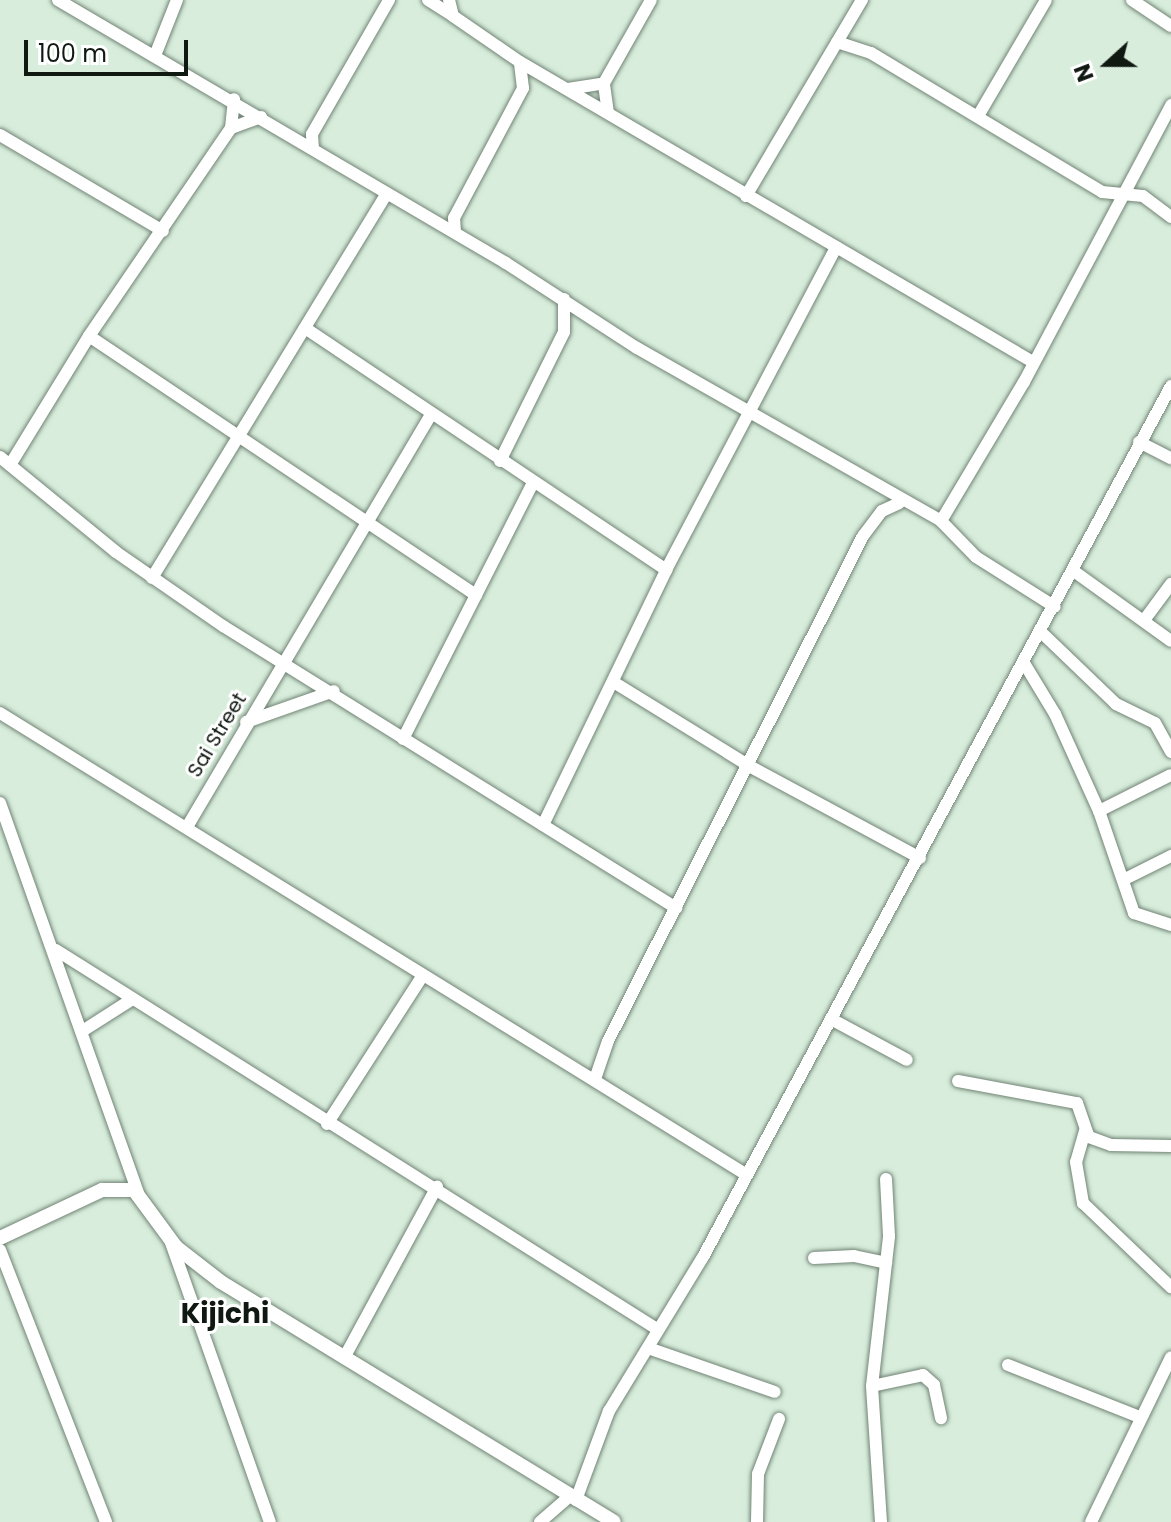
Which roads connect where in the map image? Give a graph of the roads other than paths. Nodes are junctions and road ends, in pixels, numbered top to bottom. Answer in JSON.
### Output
{"nodes":[{"id":1,"x":58,"y":0,"type":"edge"},
{"id":2,"x":177,"y":0,"type":"edge"},
{"id":3,"x":389,"y":0,"type":"edge"},
{"id":4,"x":428,"y":0,"type":"edge"},
{"id":5,"x":449,"y":0,"type":"edge"},
{"id":6,"x":651,"y":0,"type":"edge"},
{"id":7,"x":862,"y":0,"type":"edge"},
{"id":8,"x":1046,"y":0,"type":"edge"},
{"id":9,"x":1132,"y":0,"type":"edge"},
{"id":10,"x":453,"y":16,"type":"junction"},
{"id":11,"x":1171,"y":26,"type":"edge"},
{"id":12,"x":837,"y":42,"type":"junction"},
{"id":13,"x":156,"y":53,"type":"junction"},
{"id":14,"x":520,"y":62,"type":"junction"},
{"id":15,"x":547,"y":78,"type":"junction"},
{"id":16,"x":604,"y":83,"type":"junction"},
{"id":17,"x":523,"y":88,"type":"junction"},
{"id":18,"x":568,"y":89,"type":"junction"},
{"id":19,"x":234,"y":99,"type":"junction"},
{"id":20,"x":1171,"y":105,"type":"edge"},
{"id":21,"x":608,"y":113,"type":"junction"},
{"id":22,"x":978,"y":116,"type":"junction"},
{"id":23,"x":261,"y":117,"type":"junction"},
{"id":24,"x":231,"y":128,"type":"junction"},
{"id":25,"x":0,"y":135,"type":"edge"},
{"id":26,"x":313,"y":149,"type":"junction"},
{"id":27,"x":386,"y":194,"type":"junction"},
{"id":28,"x":1123,"y":194,"type":"junction"},
{"id":29,"x":746,"y":196,"type":"junction"},
{"id":30,"x":1171,"y":217,"type":"edge"},
{"id":31,"x":163,"y":231,"type":"junction"},
{"id":32,"x":455,"y":232,"type":"junction"},
{"id":33,"x":836,"y":247,"type":"junction"},
{"id":34,"x":564,"y":299,"type":"junction"},
{"id":35,"x":305,"y":328,"type":"junction"},
{"id":36,"x":89,"y":336,"type":"junction"},
{"id":37,"x":1033,"y":362,"type":"junction"},
{"id":38,"x":1171,"y":386,"type":"edge"},
{"id":39,"x":752,"y":412,"type":"junction"},
{"id":40,"x":431,"y":415,"type":"junction"},
{"id":41,"x":235,"y":440,"type":"junction"},
{"id":42,"x":1139,"y":442,"type":"junction"},
{"id":43,"x":1171,"y":458,"type":"edge"},
{"id":44,"x":5,"y":461,"type":"edge"},
{"id":45,"x":500,"y":461,"type":"junction"},
{"id":46,"x":532,"y":485,"type":"junction"},
{"id":47,"x":899,"y":503,"type":"junction"},
{"id":48,"x":941,"y":521,"type":"junction"},
{"id":49,"x":365,"y":525,"type":"junction"},
{"id":50,"x":666,"y":570,"type":"junction"},
{"id":51,"x":1075,"y":572,"type":"junction"},
{"id":52,"x":152,"y":578,"type":"junction"},
{"id":53,"x":1171,"y":584,"type":"edge"},
{"id":54,"x":476,"y":595,"type":"junction"},
{"id":55,"x":1055,"y":607,"type":"junction"},
{"id":56,"x":1145,"y":619,"type":"junction"},
{"id":57,"x":1041,"y":632,"type":"junction"},
{"id":58,"x":1171,"y":641,"type":"edge"},
{"id":59,"x":1024,"y":663,"type":"junction"},
{"id":60,"x":286,"y":667,"type":"junction"},
{"id":61,"x":615,"y":683,"type":"junction"},
{"id":62,"x":334,"y":691,"type":"junction"},
{"id":63,"x":0,"y":713,"type":"edge"},
{"id":64,"x":245,"y":723,"type":"junction"},
{"id":65,"x":403,"y":739,"type":"junction"},
{"id":66,"x":1171,"y":752,"type":"edge"},
{"id":67,"x":751,"y":767,"type":"junction"},
{"id":68,"x":1171,"y":775,"type":"edge"},
{"id":69,"x":0,"y":803,"type":"edge"},
{"id":70,"x":1099,"y":811,"type":"junction"},
{"id":71,"x":543,"y":825,"type":"junction"},
{"id":72,"x":187,"y":827,"type":"junction"},
{"id":73,"x":1171,"y":856,"type":"edge"},
{"id":74,"x":920,"y":858,"type":"junction"},
{"id":75,"x":1123,"y":880,"type":"junction"},
{"id":76,"x":676,"y":908,"type":"junction"},
{"id":77,"x":1171,"y":925,"type":"edge"},
{"id":78,"x":56,"y":950,"type":"junction"},
{"id":79,"x":423,"y":975,"type":"junction"},
{"id":80,"x":131,"y":1000,"type":"junction"},
{"id":81,"x":831,"y":1019,"type":"junction"},
{"id":82,"x":84,"y":1030,"type":"junction"},
{"id":83,"x":907,"y":1060,"type":"dead end"},
{"id":84,"x":595,"y":1079,"type":"junction"},
{"id":85,"x":958,"y":1081,"type":"dead end"},
{"id":86,"x":327,"y":1124,"type":"junction"},
{"id":87,"x":1085,"y":1131,"type":"junction"},
{"id":88,"x":1171,"y":1146,"type":"edge"},
{"id":89,"x":747,"y":1175,"type":"junction"},
{"id":90,"x":886,"y":1179,"type":"dead end"},
{"id":91,"x":437,"y":1187,"type":"junction"},
{"id":92,"x":138,"y":1193,"type":"junction"},
{"id":93,"x":169,"y":1237,"type":"junction"},
{"id":94,"x":0,"y":1238,"type":"edge"},
{"id":95,"x":0,"y":1250,"type":"edge"},
{"id":96,"x":814,"y":1258,"type":"dead end"},
{"id":97,"x":886,"y":1263,"type":"junction"},
{"id":98,"x":1171,"y":1287,"type":"edge"},
{"id":99,"x":657,"y":1329,"type":"junction"},
{"id":100,"x":648,"y":1348,"type":"junction"},
{"id":101,"x":1171,"y":1357,"type":"edge"},
{"id":102,"x":344,"y":1358,"type":"junction"},
{"id":103,"x":1008,"y":1365,"type":"dead end"},
{"id":104,"x":872,"y":1386,"type":"junction"},
{"id":105,"x":775,"y":1392,"type":"dead end"},
{"id":106,"x":1137,"y":1416,"type":"junction"},
{"id":107,"x":941,"y":1418,"type":"dead end"},
{"id":108,"x":779,"y":1419,"type":"dead end"},
{"id":109,"x":573,"y":1498,"type":"junction"},
{"id":110,"x":559,"y":1517,"type":"edge"},
{"id":111,"x":106,"y":1522,"type":"edge"},
{"id":112,"x":270,"y":1522,"type":"edge"},
{"id":113,"x":540,"y":1522,"type":"edge"},
{"id":114,"x":614,"y":1522,"type":"edge"},
{"id":115,"x":757,"y":1522,"type":"edge"},
{"id":116,"x":881,"y":1522,"type":"edge"},
{"id":117,"x":1091,"y":1522,"type":"edge"}],
"edges":[{"from":1,"to":13,"type":"street"},
{"from":2,"to":13,"type":"street"},
{"from":3,"to":26,"type":"street"},
{"from":4,"to":10,"type":"street"},
{"from":5,"to":10,"type":"street"},
{"from":6,"to":16,"type":"street"},
{"from":7,"to":12,"type":"street"},
{"from":8,"to":22,"type":"street"},
{"from":9,"to":11,"type":"street"},
{"from":10,"to":14,"type":"street"},
{"from":12,"to":22,"type":"street"},
{"from":12,"to":29,"type":"street"},
{"from":13,"to":19,"type":"street"},
{"from":14,"to":15,"type":"street"},
{"from":14,"to":17,"type":"street"},
{"from":15,"to":17,"type":"street"},
{"from":15,"to":18,"type":"street"},
{"from":16,"to":18,"type":"street"},
{"from":16,"to":21,"type":"street"},
{"from":17,"to":32,"type":"street"},
{"from":18,"to":21,"type":"street"},
{"from":19,"to":23,"type":"street"},
{"from":19,"to":24,"type":"street"},
{"from":20,"to":28,"type":"street"},
{"from":21,"to":29,"type":"street"},
{"from":22,"to":28,"type":"street"},
{"from":23,"to":24,"type":"street"},
{"from":23,"to":26,"type":"street"},
{"from":24,"to":31,"type":"street"},
{"from":25,"to":31,"type":"street"},
{"from":26,"to":27,"type":"street"},
{"from":27,"to":32,"type":"street"},
{"from":27,"to":35,"type":"street"},
{"from":28,"to":30,"type":"street"},
{"from":28,"to":37,"type":"street"},
{"from":29,"to":33,"type":"street"},
{"from":31,"to":36,"type":"street"},
{"from":32,"to":34,"type":"street"},
{"from":33,"to":37,"type":"street"},
{"from":33,"to":39,"type":"street"},
{"from":34,"to":39,"type":"street"},
{"from":34,"to":45,"type":"street"},
{"from":35,"to":40,"type":"street"},
{"from":35,"to":41,"type":"street"},
{"from":36,"to":41,"type":"street"},
{"from":36,"to":44,"type":"street"},
{"from":37,"to":48,"type":"street"},
{"from":38,"to":42,"type":"street"},
{"from":39,"to":47,"type":"street"},
{"from":39,"to":50,"type":"street"},
{"from":40,"to":45,"type":"street"},
{"from":40,"to":49,"type":"street","name":"Sai Street"},
{"from":41,"to":49,"type":"street"},
{"from":41,"to":52,"type":"street"},
{"from":42,"to":43,"type":"street"},
{"from":42,"to":51,"type":"street"},
{"from":44,"to":52,"type":"street"},
{"from":45,"to":46,"type":"street"},
{"from":46,"to":50,"type":"street"},
{"from":46,"to":54,"type":"street"},
{"from":47,"to":48,"type":"street"},
{"from":47,"to":67,"type":"street"},
{"from":48,"to":55,"type":"street"},
{"from":49,"to":54,"type":"street"},
{"from":49,"to":60,"type":"street","name":"Sai Street"},
{"from":50,"to":61,"type":"street"},
{"from":51,"to":55,"type":"street"},
{"from":51,"to":56,"type":"street"},
{"from":52,"to":60,"type":"street"},
{"from":53,"to":56,"type":"street"},
{"from":54,"to":65,"type":"street"},
{"from":55,"to":57,"type":"street"},
{"from":56,"to":58,"type":"street"},
{"from":57,"to":59,"type":"street"},
{"from":57,"to":66,"type":"street"},
{"from":59,"to":70,"type":"street"},
{"from":59,"to":74,"type":"street"},
{"from":60,"to":62,"type":"street"},
{"from":60,"to":64,"type":"street","name":"Sai Street"},
{"from":61,"to":67,"type":"street"},
{"from":61,"to":71,"type":"street"},
{"from":62,"to":64,"type":"street"},
{"from":62,"to":65,"type":"street"},
{"from":63,"to":72,"type":"street"},
{"from":64,"to":72,"type":"street","name":"Sai Street"},
{"from":65,"to":71,"type":"street"},
{"from":67,"to":74,"type":"street"},
{"from":67,"to":76,"type":"street"},
{"from":68,"to":70,"type":"street"},
{"from":69,"to":78,"type":"street"},
{"from":70,"to":75,"type":"street"},
{"from":71,"to":76,"type":"street"},
{"from":72,"to":79,"type":"street"},
{"from":73,"to":75,"type":"street"},
{"from":74,"to":81,"type":"street"},
{"from":75,"to":77,"type":"street"},
{"from":76,"to":84,"type":"street"},
{"from":78,"to":80,"type":"street"},
{"from":78,"to":82,"type":"street"},
{"from":79,"to":84,"type":"street"},
{"from":79,"to":86,"type":"street"},
{"from":80,"to":82,"type":"street"},
{"from":80,"to":86,"type":"street"},
{"from":81,"to":83,"type":"street"},
{"from":81,"to":89,"type":"street"},
{"from":82,"to":92,"type":"street"},
{"from":84,"to":89,"type":"street"},
{"from":85,"to":87,"type":"street"},
{"from":86,"to":91,"type":"street"},
{"from":87,"to":88,"type":"street"},
{"from":87,"to":98,"type":"street"},
{"from":89,"to":99,"type":"street"},
{"from":90,"to":97,"type":"street"},
{"from":91,"to":99,"type":"street"},
{"from":91,"to":102,"type":"street"},
{"from":92,"to":93,"type":"street"},
{"from":92,"to":94,"type":"street"},
{"from":93,"to":102,"type":"street"},
{"from":93,"to":112,"type":"street"},
{"from":95,"to":111,"type":"street"},
{"from":96,"to":97,"type":"street"},
{"from":97,"to":104,"type":"street"},
{"from":99,"to":100,"type":"street"},
{"from":100,"to":105,"type":"street"},
{"from":100,"to":109,"type":"street"},
{"from":101,"to":106,"type":"street"},
{"from":102,"to":109,"type":"street"},
{"from":103,"to":106,"type":"street"},
{"from":104,"to":107,"type":"street"},
{"from":104,"to":116,"type":"street"},
{"from":106,"to":117,"type":"street"},
{"from":108,"to":115,"type":"street"},
{"from":109,"to":110,"type":"street"},
{"from":109,"to":114,"type":"street"},
{"from":110,"to":113,"type":"street"}]}
